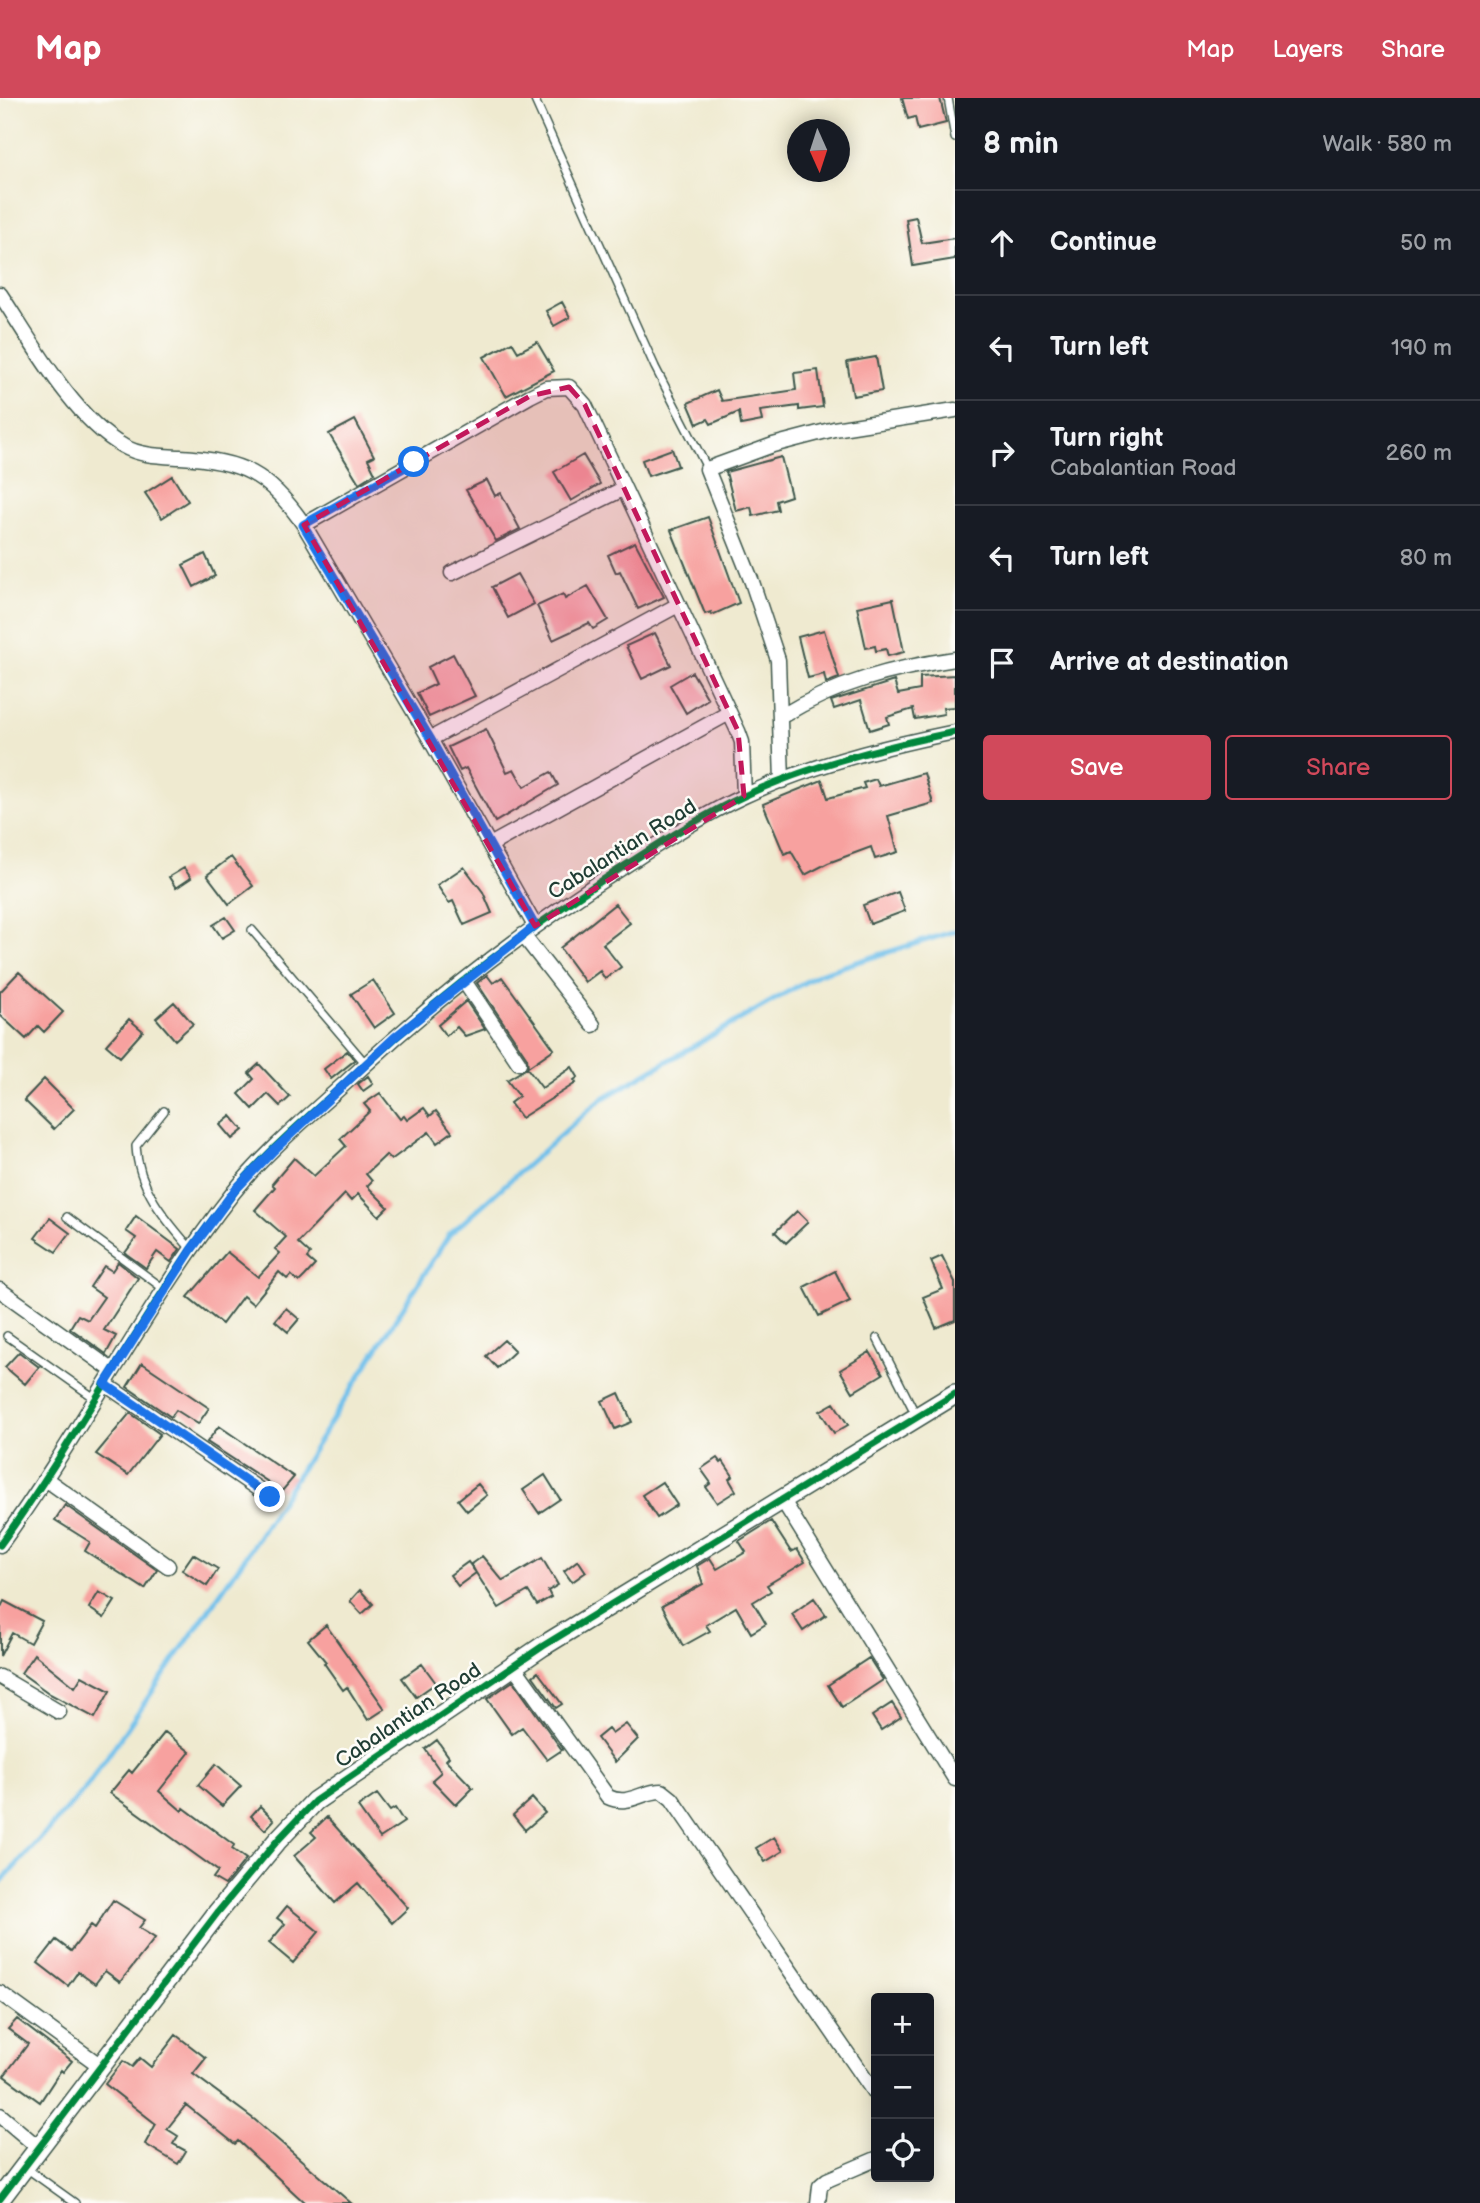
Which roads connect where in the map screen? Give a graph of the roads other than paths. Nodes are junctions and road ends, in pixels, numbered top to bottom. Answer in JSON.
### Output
{"nodes":[{"id":1,"x":534,"y":98,"type":"edge"},
{"id":2,"x":948,"y":98,"type":"edge"},
{"id":3,"x":955,"y":138,"type":"edge"},
{"id":4,"x":0,"y":294,"type":"edge"},
{"id":5,"x":955,"y":410,"type":"edge"},
{"id":6,"x":707,"y":469,"type":"junction"},
{"id":7,"x":623,"y":489,"type":"junction"},
{"id":8,"x":303,"y":525,"type":"junction"},
{"id":9,"x":452,"y":573,"type":"dead end"},
{"id":10,"x":678,"y":605,"type":"junction"},
{"id":11,"x":955,"y":659,"type":"edge"},
{"id":12,"x":729,"y":713,"type":"junction"},
{"id":13,"x":782,"y":716,"type":"junction"},
{"id":14,"x":955,"y":732,"type":"edge"},
{"id":15,"x":430,"y":738,"type":"junction"},
{"id":16,"x":782,"y":781,"type":"junction"},
{"id":17,"x":744,"y":796,"type":"junction"},
{"id":18,"x":491,"y":845,"type":"junction"},
{"id":19,"x":252,"y":930,"type":"dead end"},
{"id":20,"x":529,"y":930,"type":"junction"},
{"id":21,"x":464,"y":981,"type":"junction"},
{"id":22,"x":593,"y":1025,"type":"dead end"},
{"id":23,"x":519,"y":1063,"type":"dead end"},
{"id":24,"x":366,"y":1064,"type":"junction"},
{"id":25,"x":164,"y":1111,"type":"dead end"},
{"id":26,"x":67,"y":1217,"type":"dead end"},
{"id":27,"x":191,"y":1250,"type":"junction"},
{"id":28,"x":165,"y":1289,"type":"junction"},
{"id":29,"x":0,"y":1290,"type":"edge"},
{"id":30,"x":7,"y":1336,"type":"dead end"},
{"id":31,"x":877,"y":1338,"type":"dead end"},
{"id":32,"x":112,"y":1370,"type":"junction"},
{"id":33,"x":105,"y":1384,"type":"junction"},
{"id":34,"x":955,"y":1394,"type":"edge"},
{"id":35,"x":96,"y":1399,"type":"junction"},
{"id":36,"x":918,"y":1417,"type":"junction"},
{"id":37,"x":47,"y":1480,"type":"junction"},
{"id":38,"x":270,"y":1497,"type":"dead end"},
{"id":39,"x":782,"y":1499,"type":"junction"},
{"id":40,"x":0,"y":1545,"type":"edge"},
{"id":41,"x":168,"y":1566,"type":"dead end"},
{"id":42,"x":513,"y":1665,"type":"junction"},
{"id":43,"x":0,"y":1677,"type":"edge"},
{"id":44,"x":59,"y":1712,"type":"dead end"},
{"id":45,"x":955,"y":1779,"type":"edge"},
{"id":46,"x":0,"y":1993,"type":"edge"},
{"id":47,"x":102,"y":2067,"type":"junction"},
{"id":48,"x":871,"y":2088,"type":"edge"},
{"id":49,"x":0,"y":2115,"type":"edge"},
{"id":50,"x":40,"y":2149,"type":"junction"},
{"id":51,"x":871,"y":2161,"type":"edge"},
{"id":52,"x":25,"y":2168,"type":"junction"},
{"id":53,"x":0,"y":2199,"type":"edge"},
{"id":54,"x":75,"y":2203,"type":"edge"},
{"id":55,"x":818,"y":2203,"type":"edge"}],
"edges":[{"from":1,"to":6,"type":"lane"},
{"from":2,"to":3,"type":"lane"},
{"from":4,"to":8,"type":"street"},
{"from":5,"to":6,"type":"street"},
{"from":6,"to":13,"type":"street"},
{"from":7,"to":8,"type":"street"},
{"from":7,"to":9,"type":"street"},
{"from":7,"to":10,"type":"street"},
{"from":8,"to":15,"type":"street"},
{"from":10,"to":12,"type":"street"},
{"from":10,"to":15,"type":"street"},
{"from":11,"to":13,"type":"street"},
{"from":12,"to":17,"type":"street"},
{"from":12,"to":18,"type":"street"},
{"from":13,"to":16,"type":"street"},
{"from":14,"to":16,"type":"street","name":"Cabalantian Road"},
{"from":15,"to":18,"type":"street"},
{"from":16,"to":17,"type":"street","name":"Cabalantian Road"},
{"from":17,"to":20,"type":"street","name":"Cabalantian Road"},
{"from":18,"to":20,"type":"street"},
{"from":19,"to":24,"type":"lane"},
{"from":20,"to":21,"type":"street","name":"Cabalantian Road"},
{"from":20,"to":22,"type":"street"},
{"from":21,"to":23,"type":"street"},
{"from":21,"to":24,"type":"street","name":"Cabalantian Road"},
{"from":24,"to":27,"type":"street","name":"Cabalantian Road"},
{"from":25,"to":27,"type":"lane"},
{"from":26,"to":28,"type":"lane"},
{"from":27,"to":28,"type":"street","name":"Cabalantian Road"},
{"from":28,"to":32,"type":"street","name":"Cabalantian Road"},
{"from":29,"to":32,"type":"street"},
{"from":30,"to":35,"type":"lane"},
{"from":31,"to":36,"type":"lane"},
{"from":32,"to":33,"type":"street","name":"Cabalantian Road"},
{"from":33,"to":35,"type":"street","name":"Cabalantian Road"},
{"from":33,"to":38,"type":"street"},
{"from":34,"to":36,"type":"street","name":"Cabalantian Road"},
{"from":35,"to":37,"type":"street","name":"Cabalantian Road"},
{"from":36,"to":39,"type":"street","name":"Cabalantian Road"},
{"from":37,"to":40,"type":"street","name":"Cabalantian Road"},
{"from":37,"to":41,"type":"street"},
{"from":39,"to":42,"type":"street","name":"Cabalantian Road"},
{"from":39,"to":45,"type":"street"},
{"from":42,"to":47,"type":"street","name":"Cabalantian Road"},
{"from":42,"to":48,"type":"street"},
{"from":43,"to":44,"type":"street"},
{"from":46,"to":47,"type":"street"},
{"from":47,"to":50,"type":"street","name":"Cabalantian Road"},
{"from":49,"to":50,"type":"street"},
{"from":50,"to":52,"type":"street","name":"Cabalantian Road"},
{"from":51,"to":55,"type":"street"},
{"from":52,"to":53,"type":"street","name":"Cabalantian Road"},
{"from":52,"to":54,"type":"lane"}]}
